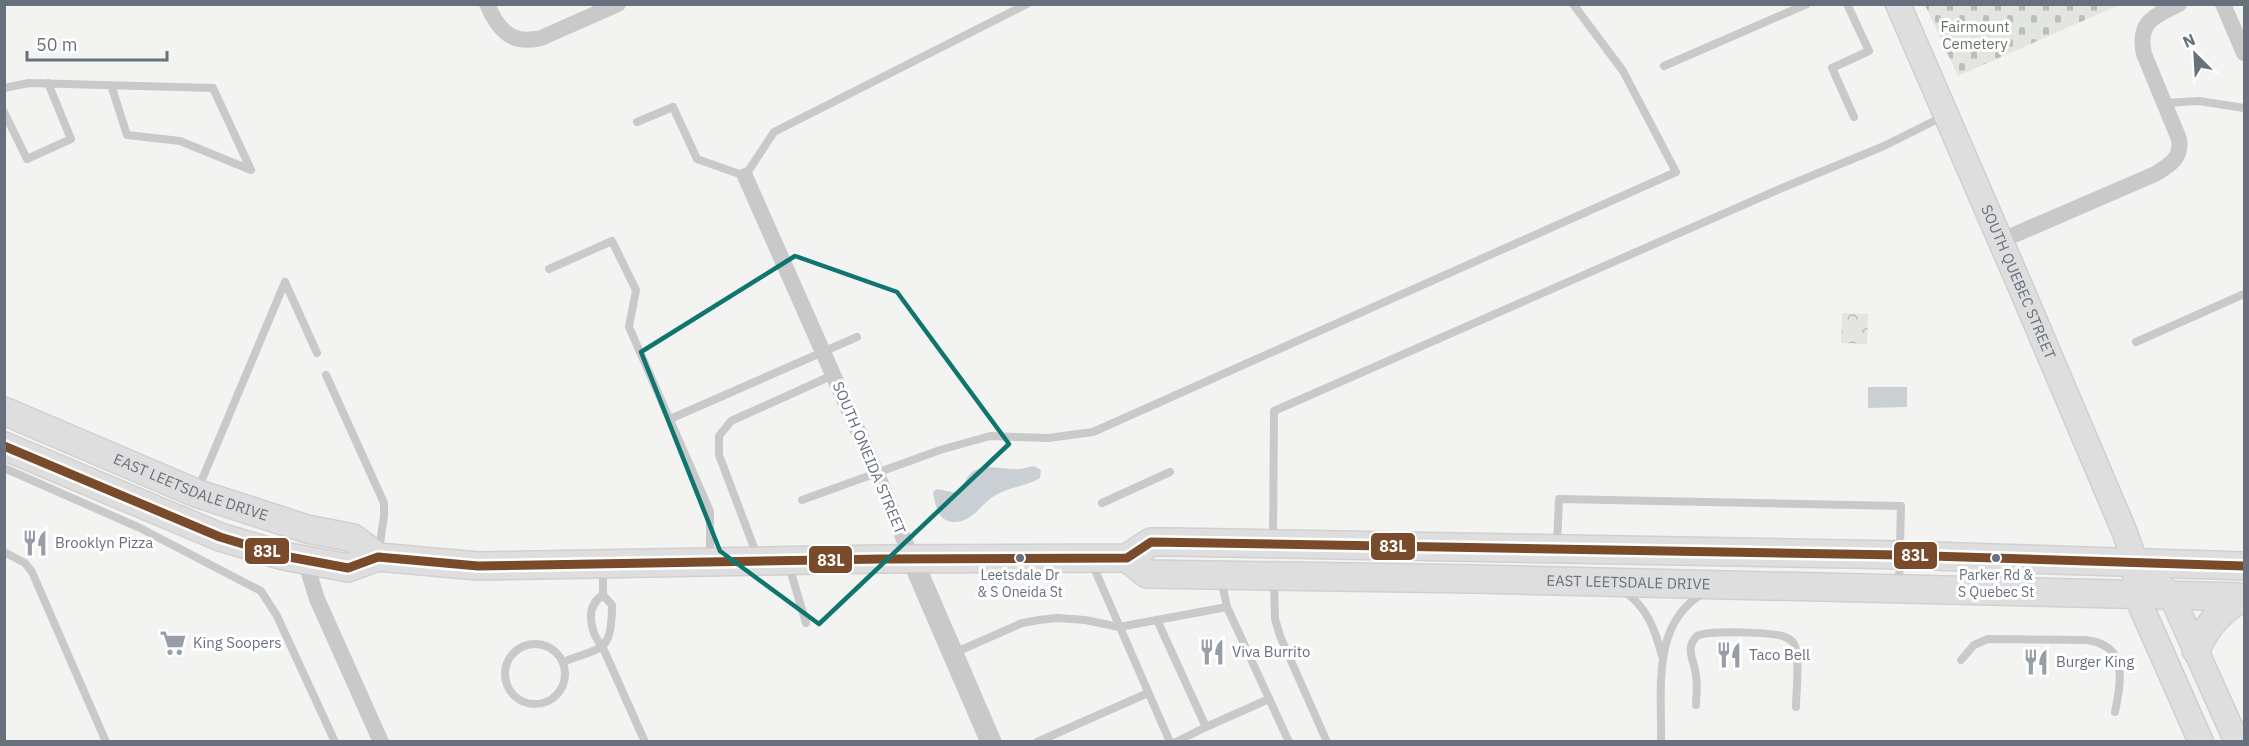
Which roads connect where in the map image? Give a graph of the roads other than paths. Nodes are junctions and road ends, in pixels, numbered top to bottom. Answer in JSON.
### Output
{"nodes":[{"id":1,"x":487,"y":4,"type":"edge"},
{"id":2,"x":618,"y":4,"type":"edge"},
{"id":3,"x":1027,"y":4,"type":"edge"},
{"id":4,"x":1573,"y":4,"type":"edge"},
{"id":5,"x":1807,"y":4,"type":"edge"},
{"id":6,"x":1847,"y":4,"type":"edge"},
{"id":7,"x":1898,"y":4,"type":"edge"},
{"id":8,"x":2179,"y":4,"type":"edge"},
{"id":9,"x":2223,"y":4,"type":"edge"},
{"id":10,"x":2244,"y":53,"type":"edge"},
{"id":11,"x":1664,"y":66,"type":"dead end"},
{"id":12,"x":48,"y":84,"type":"junction"},
{"id":13,"x":111,"y":85,"type":"junction"},
{"id":14,"x":4,"y":88,"type":"edge"},
{"id":15,"x":2165,"y":104,"type":"junction"},
{"id":16,"x":2244,"y":108,"type":"edge"},
{"id":17,"x":4,"y":112,"type":"edge"},
{"id":18,"x":1947,"y":115,"type":"junction"},
{"id":19,"x":1854,"y":117,"type":"dead end"},
{"id":20,"x":637,"y":122,"type":"dead end"},
{"id":21,"x":745,"y":176,"type":"junction"},
{"id":22,"x":2000,"y":241,"type":"junction"},
{"id":23,"x":549,"y":269,"type":"dead end"},
{"id":24,"x":2244,"y":294,"type":"edge"},
{"id":25,"x":856,"y":337,"type":"dead end"},
{"id":26,"x":2136,"y":342,"type":"dead end"},
{"id":27,"x":823,"y":352,"type":"junction"},
{"id":28,"x":317,"y":353,"type":"dead end"},
{"id":29,"x":326,"y":375,"type":"dead end"},
{"id":30,"x":833,"y":375,"type":"junction"},
{"id":31,"x":4,"y":411,"type":"edge"},
{"id":32,"x":670,"y":419,"type":"junction"},
{"id":33,"x":4,"y":446,"type":"edge"},
{"id":34,"x":4,"y":468,"type":"edge"},
{"id":35,"x":1170,"y":472,"type":"dead end"},
{"id":36,"x":877,"y":474,"type":"junction"},
{"id":37,"x":196,"y":493,"type":"junction"},
{"id":38,"x":802,"y":500,"type":"dead end"},
{"id":39,"x":1102,"y":503,"type":"dead end"},
{"id":40,"x":1272,"y":544,"type":"junction"},
{"id":41,"x":1557,"y":548,"type":"junction"},
{"id":42,"x":4,"y":552,"type":"edge"},
{"id":43,"x":1900,"y":555,"type":"junction"},
{"id":44,"x":378,"y":557,"type":"junction"},
{"id":45,"x":1089,"y":558,"type":"junction"},
{"id":46,"x":1127,"y":558,"type":"junction"},
{"id":47,"x":912,"y":559,"type":"junction"},
{"id":48,"x":309,"y":561,"type":"junction"},
{"id":49,"x":759,"y":561,"type":"junction"},
{"id":50,"x":787,"y":561,"type":"junction"},
{"id":51,"x":710,"y":562,"type":"junction"},
{"id":52,"x":2135,"y":562,"type":"junction"},
{"id":53,"x":603,"y":563,"type":"junction"},
{"id":54,"x":2244,"y":566,"type":"edge"},
{"id":55,"x":1220,"y":575,"type":"junction"},
{"id":56,"x":1274,"y":576,"type":"junction"},
{"id":57,"x":1605,"y":582,"type":"junction"},
{"id":58,"x":1731,"y":585,"type":"junction"},
{"id":59,"x":1899,"y":589,"type":"junction"},
{"id":60,"x":603,"y":595,"type":"junction"},
{"id":61,"x":2136,"y":595,"type":"junction"},
{"id":62,"x":2170,"y":595,"type":"junction"},
{"id":63,"x":2244,"y":597,"type":"edge"},
{"id":64,"x":1227,"y":607,"type":"junction"},
{"id":65,"x":1157,"y":620,"type":"junction"},
{"id":66,"x":806,"y":623,"type":"dead end"},
{"id":67,"x":1119,"y":627,"type":"junction"},
{"id":68,"x":603,"y":648,"type":"junction"},
{"id":69,"x":2196,"y":650,"type":"junction"},
{"id":70,"x":953,"y":654,"type":"junction"},
{"id":71,"x":1662,"y":657,"type":"junction"},
{"id":72,"x":1961,"y":660,"type":"dead end"},
{"id":73,"x":562,"y":663,"type":"junction"},
{"id":74,"x":1148,"y":693,"type":"junction"},
{"id":75,"x":1269,"y":699,"type":"junction"},
{"id":76,"x":1696,"y":705,"type":"dead end"},
{"id":77,"x":1796,"y":707,"type":"dead end"},
{"id":78,"x":2115,"y":712,"type":"dead end"},
{"id":79,"x":1206,"y":727,"type":"junction"},
{"id":80,"x":106,"y":741,"type":"edge"},
{"id":81,"x":335,"y":741,"type":"edge"},
{"id":82,"x":381,"y":741,"type":"edge"},
{"id":83,"x":645,"y":741,"type":"edge"},
{"id":84,"x":991,"y":741,"type":"edge"},
{"id":85,"x":1037,"y":741,"type":"edge"},
{"id":86,"x":1170,"y":741,"type":"edge"},
{"id":87,"x":1176,"y":741,"type":"edge"},
{"id":88,"x":1289,"y":741,"type":"edge"},
{"id":89,"x":1327,"y":741,"type":"edge"},
{"id":90,"x":1661,"y":741,"type":"edge"},
{"id":91,"x":2201,"y":741,"type":"edge"},
{"id":92,"x":2237,"y":741,"type":"edge"}],
"edges":[{"from":1,"to":2,"type":"street"},
{"from":3,"to":21,"type":"lane"},
{"from":4,"to":36,"type":"lane"},
{"from":5,"to":11,"type":"lane"},
{"from":6,"to":19,"type":"lane"},
{"from":7,"to":18,"type":"main road","name":"SOUTH QUEBEC STREET"},
{"from":8,"to":15,"type":"street"},
{"from":9,"to":10,"type":"street"},
{"from":12,"to":13,"type":"lane"},
{"from":12,"to":14,"type":"lane"},
{"from":12,"to":17,"type":"lane"},
{"from":13,"to":13,"type":"lane"},
{"from":15,"to":16,"type":"lane"},
{"from":15,"to":22,"type":"street"},
{"from":18,"to":22,"type":"main road","name":"SOUTH QUEBEC STREET"},
{"from":18,"to":40,"type":"lane"},
{"from":20,"to":21,"type":"lane"},
{"from":21,"to":27,"type":"street","name":"SOUTH ONEIDA STREET"},
{"from":22,"to":52,"type":"main road","name":"SOUTH QUEBEC STREET"},
{"from":23,"to":32,"type":"lane"},
{"from":24,"to":26,"type":"lane"},
{"from":25,"to":27,"type":"lane"},
{"from":27,"to":30,"type":"street","name":"SOUTH ONEIDA STREET"},
{"from":27,"to":32,"type":"lane"},
{"from":28,"to":37,"type":"lane"},
{"from":29,"to":44,"type":"lane"},
{"from":30,"to":36,"type":"street","name":"SOUTH ONEIDA STREET"},
{"from":30,"to":49,"type":"lane"},
{"from":31,"to":37,"type":"main road","name":"EAST LEETSDALE DRIVE"},
{"from":32,"to":51,"type":"lane"},
{"from":33,"to":48,"type":"main road"},
{"from":34,"to":81,"type":"lane"},
{"from":35,"to":39,"type":"lane"},
{"from":36,"to":38,"type":"lane"},
{"from":36,"to":47,"type":"street","name":"SOUTH ONEIDA STREET"},
{"from":37,"to":44,"type":"main road","name":"EAST LEETSDALE DRIVE"},
{"from":40,"to":41,"type":"main road"},
{"from":40,"to":46,"type":"main road"},
{"from":41,"to":43,"type":"main road"},
{"from":41,"to":43,"type":"lane"},
{"from":42,"to":80,"type":"lane"},
{"from":43,"to":52,"type":"main road"},
{"from":43,"to":59,"type":"lane"},
{"from":44,"to":48,"type":"main road"},
{"from":44,"to":53,"type":"main road"},
{"from":45,"to":46,"type":"main road"},
{"from":45,"to":47,"type":"main road"},
{"from":45,"to":67,"type":"lane"},
{"from":46,"to":55,"type":"main road","name":"EAST LEETSDALE DRIVE"},
{"from":47,"to":50,"type":"main road"},
{"from":47,"to":70,"type":"street","name":"SOUTH ONEIDA STREET"},
{"from":48,"to":82,"type":"street"},
{"from":49,"to":50,"type":"main road"},
{"from":49,"to":51,"type":"main road"},
{"from":50,"to":66,"type":"lane"},
{"from":51,"to":53,"type":"main road"},
{"from":52,"to":54,"type":"main road"},
{"from":52,"to":61,"type":"main road","name":"SOUTH QUEBEC STREET"},
{"from":52,"to":62,"type":"main road","name":"SOUTH QUEBEC STREET"},
{"from":53,"to":60,"type":"lane"},
{"from":55,"to":56,"type":"main road","name":"EAST LEETSDALE DRIVE"},
{"from":55,"to":64,"type":"lane"},
{"from":56,"to":57,"type":"main road","name":"EAST LEETSDALE DRIVE"},
{"from":56,"to":89,"type":"lane"},
{"from":57,"to":58,"type":"main road","name":"EAST LEETSDALE DRIVE"},
{"from":57,"to":71,"type":"lane"},
{"from":58,"to":59,"type":"main road","name":"EAST LEETSDALE DRIVE"},
{"from":58,"to":71,"type":"lane"},
{"from":59,"to":61,"type":"main road","name":"EAST LEETSDALE DRIVE"},
{"from":60,"to":68,"type":"lane"},
{"from":60,"to":68,"type":"lane"},
{"from":61,"to":62,"type":"main road","name":"EAST LEETSDALE DRIVE"},
{"from":61,"to":91,"type":"main road","name":"SOUTH QUEBEC STREET"},
{"from":62,"to":63,"type":"main road","name":"EAST LEETSDALE DRIVE"},
{"from":62,"to":69,"type":"main road","name":"SOUTH QUEBEC STREET"},
{"from":63,"to":69,"type":"main road"},
{"from":64,"to":65,"type":"lane"},
{"from":64,"to":75,"type":"lane"},
{"from":65,"to":67,"type":"lane"},
{"from":65,"to":79,"type":"lane"},
{"from":67,"to":70,"type":"lane"},
{"from":67,"to":74,"type":"lane"},
{"from":68,"to":73,"type":"lane"},
{"from":68,"to":83,"type":"lane"},
{"from":69,"to":92,"type":"main road","name":"SOUTH QUEBEC STREET"},
{"from":70,"to":84,"type":"street","name":"SOUTH ONEIDA STREET"},
{"from":71,"to":90,"type":"lane"},
{"from":72,"to":78,"type":"lane"},
{"from":73,"to":73,"type":"lane"},
{"from":74,"to":85,"type":"lane"},
{"from":74,"to":86,"type":"lane"},
{"from":75,"to":79,"type":"lane"},
{"from":75,"to":88,"type":"lane"},
{"from":76,"to":77,"type":"lane"},
{"from":79,"to":87,"type":"lane"}]}
